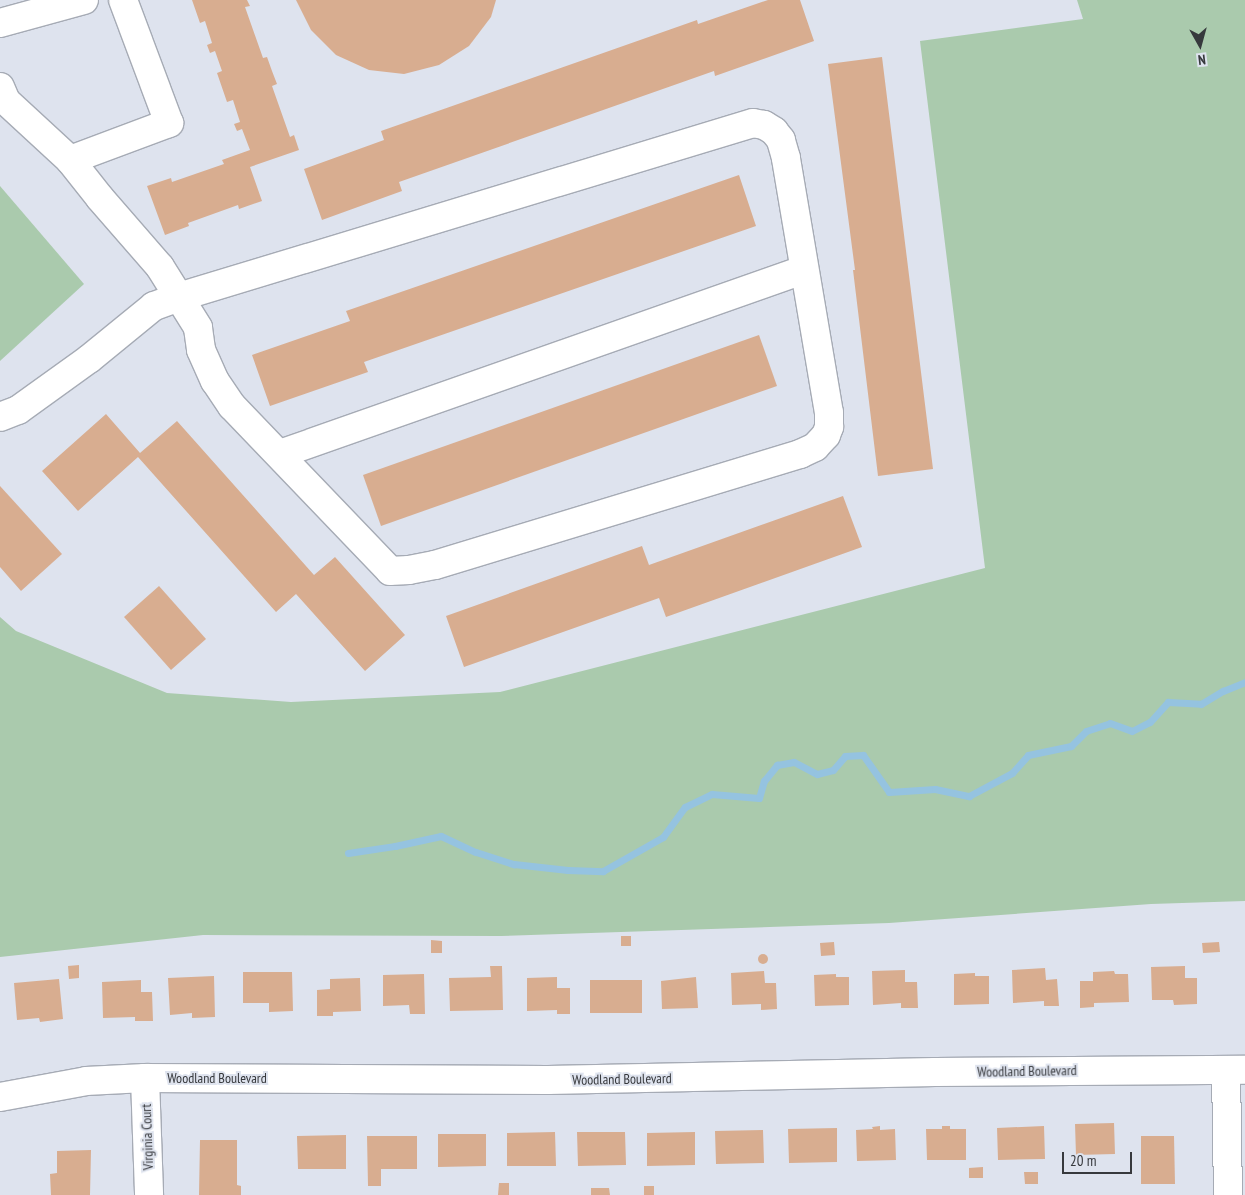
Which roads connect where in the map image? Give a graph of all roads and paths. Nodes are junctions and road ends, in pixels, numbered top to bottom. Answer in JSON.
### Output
{"nodes":[{"id":1,"x":84,"y":0,"type":"edge"},
{"id":2,"x":123,"y":0,"type":"edge"},
{"id":3,"x":0,"y":23,"type":"edge"},
{"id":4,"x":2,"y":97,"type":"edge"},
{"id":5,"x":70,"y":160,"type":"junction"},
{"id":6,"x":804,"y":270,"type":"junction"},
{"id":7,"x":179,"y":297,"type":"junction"},
{"id":8,"x":0,"y":417,"type":"edge"},
{"id":9,"x":280,"y":454,"type":"junction"},
{"id":10,"x":1236,"y":1070,"type":"edge"},
{"id":11,"x":144,"y":1078,"type":"junction"},
{"id":12,"x":0,"y":1097,"type":"edge"},
{"id":13,"x":149,"y":1195,"type":"edge"},
{"id":14,"x":1228,"y":1195,"type":"edge"}],
"edges":[{"from":1,"to":3,"type":"street"},
{"from":2,"to":5,"type":"street"},
{"from":4,"to":5,"type":"street"},
{"from":5,"to":7,"type":"street"},
{"from":6,"to":7,"type":"street"},
{"from":6,"to":9,"type":"street"},
{"from":6,"to":9,"type":"street"},
{"from":7,"to":8,"type":"street"},
{"from":7,"to":9,"type":"street"},
{"from":10,"to":11,"type":"street","name":"Woodland Boulevard"},
{"from":10,"to":14,"type":"street"},
{"from":11,"to":12,"type":"street","name":"Woodland Boulevard"},
{"from":11,"to":13,"type":"street","name":"Virginia Court"}]}
